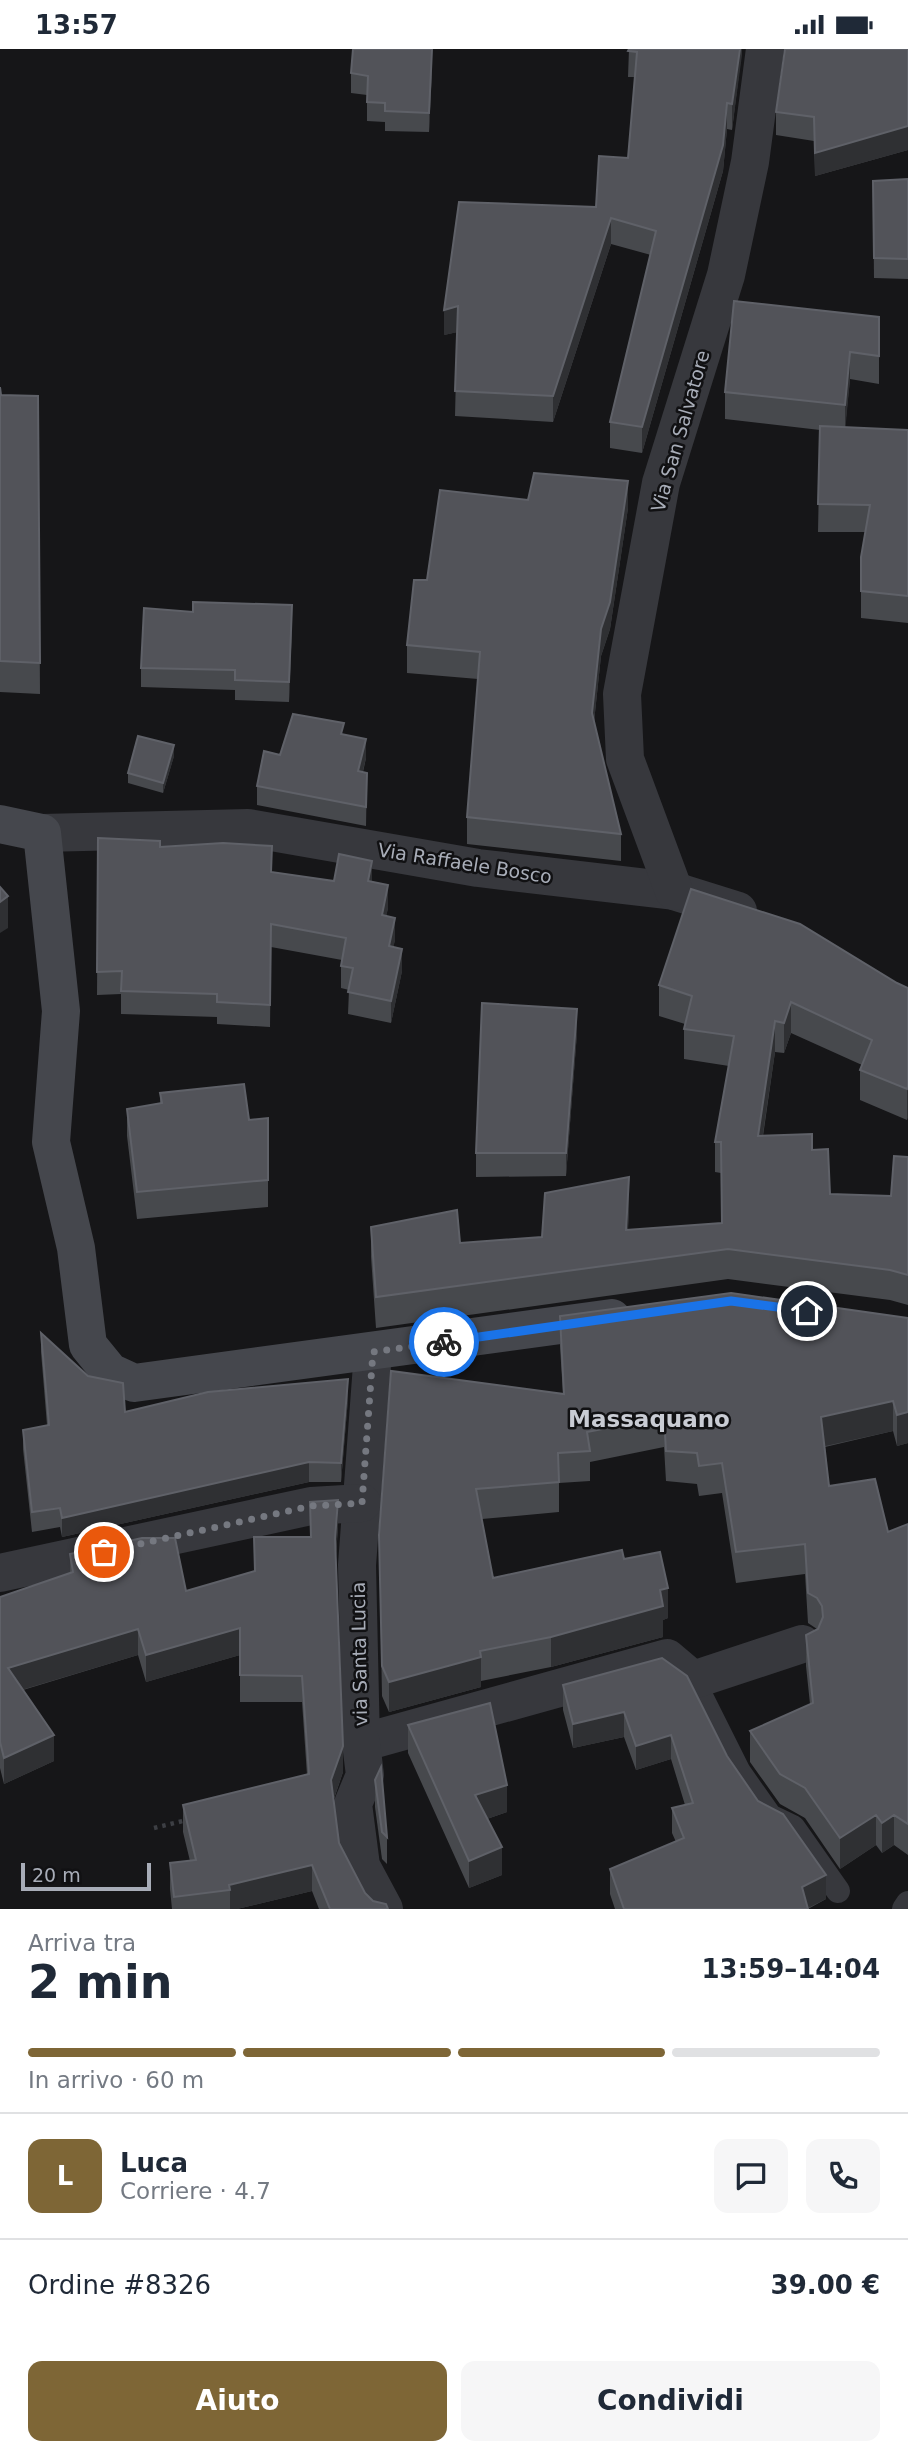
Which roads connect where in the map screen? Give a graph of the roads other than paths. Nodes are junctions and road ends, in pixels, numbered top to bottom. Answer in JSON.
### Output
{"nodes":[{"id":1,"x":765,"y":49,"type":"edge"},
{"id":2,"x":0,"y":824,"type":"edge"},
{"id":3,"x":42,"y":833,"type":"junction"},
{"id":4,"x":674,"y":891,"type":"junction"},
{"id":5,"x":766,"y":920,"type":"edge"},
{"id":6,"x":648,"y":1313,"type":"edge"},
{"id":7,"x":373,"y":1352,"type":"junction"},
{"id":8,"x":362,"y":1503,"type":"junction"},
{"id":9,"x":0,"y":1574,"type":"edge"},
{"id":10,"x":802,"y":1644,"type":"dead end"},
{"id":11,"x":693,"y":1680,"type":"junction"},
{"id":12,"x":361,"y":1742,"type":"junction"},
{"id":13,"x":838,"y":1891,"type":"dead end"},
{"id":14,"x":908,"y":1903,"type":"edge"},
{"id":15,"x":384,"y":1909,"type":"edge"},
{"id":16,"x":904,"y":1909,"type":"edge"}],
"edges":[{"from":1,"to":4,"type":"street","name":"Via San Salvatore"},
{"from":2,"to":3,"type":"street","name":"Via Raffaele Bosco"},
{"from":3,"to":4,"type":"street","name":"Via Raffaele Bosco"},
{"from":3,"to":7,"type":"street"},
{"from":4,"to":5,"type":"street","name":"Via Raffaele Bosco"},
{"from":6,"to":7,"type":"street"},
{"from":7,"to":8,"type":"street","name":"via Santa Lucia"},
{"from":8,"to":9,"type":"street"},
{"from":8,"to":12,"type":"street","name":"via Santa Lucia"},
{"from":10,"to":11,"type":"street"},
{"from":11,"to":12,"type":"street","name":"via Santa Lucia"},
{"from":11,"to":13,"type":"lane"},
{"from":12,"to":15,"type":"street"},
{"from":14,"to":16,"type":"lane"}]}
